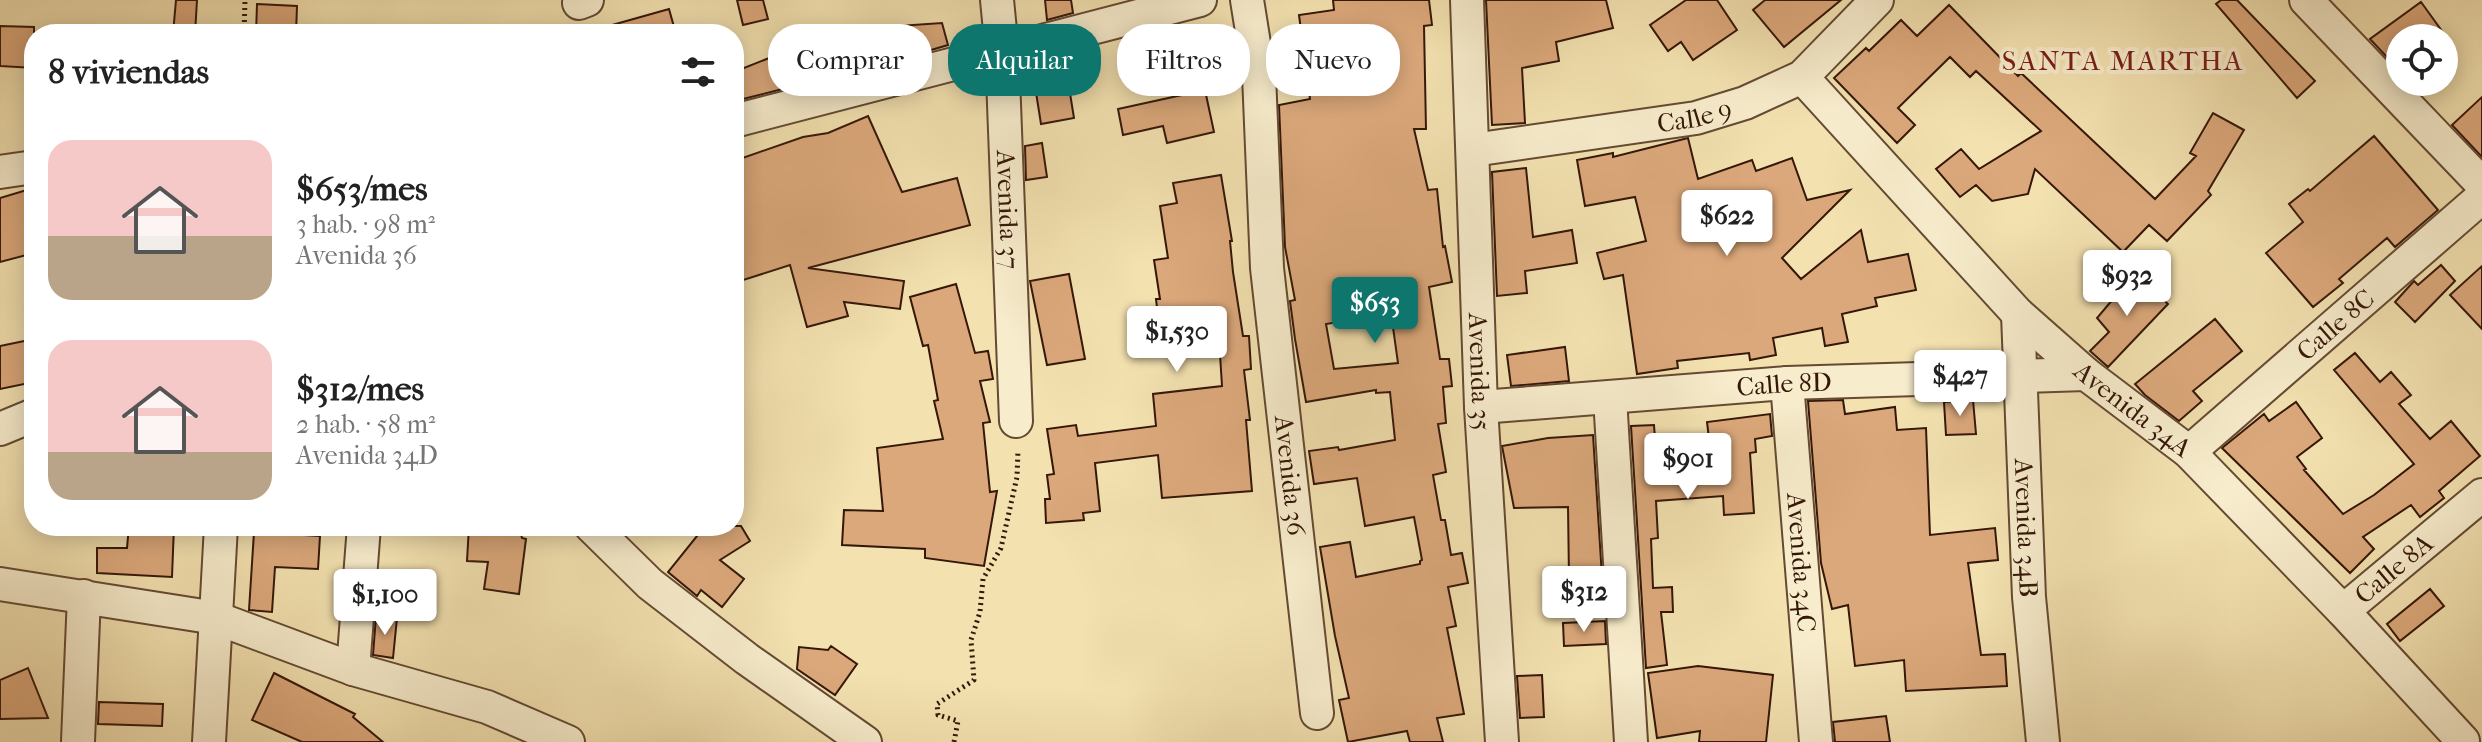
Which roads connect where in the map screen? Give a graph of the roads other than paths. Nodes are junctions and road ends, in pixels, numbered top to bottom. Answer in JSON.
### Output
{"nodes":[{"id":1,"x":997,"y":0,"type":"edge"},
{"id":2,"x":1200,"y":0,"type":"edge"},
{"id":3,"x":1247,"y":0,"type":"edge"},
{"id":4,"x":1467,"y":0,"type":"edge"},
{"id":5,"x":1877,"y":0,"type":"edge"},
{"id":6,"x":2306,"y":0,"type":"edge"},
{"id":7,"x":999,"y":24,"type":"edge"},
{"id":8,"x":1101,"y":26,"type":"edge"},
{"id":9,"x":948,"y":65,"type":"edge"},
{"id":10,"x":1802,"y":77,"type":"junction"},
{"id":11,"x":1004,"y":96,"type":"edge"},
{"id":12,"x":744,"y":118,"type":"edge"},
{"id":13,"x":1473,"y":150,"type":"junction"},
{"id":14,"x":24,"y":168,"type":"edge"},
{"id":15,"x":0,"y":172,"type":"edge"},
{"id":16,"x":2482,"y":184,"type":"edge"},
{"id":17,"x":2482,"y":197,"type":"edge"},
{"id":18,"x":2018,"y":314,"type":"junction"},
{"id":19,"x":2086,"y":374,"type":"junction"},
{"id":20,"x":2019,"y":376,"type":"junction"},
{"id":21,"x":1787,"y":383,"type":"junction"},
{"id":22,"x":1610,"y":398,"type":"junction"},
{"id":23,"x":1481,"y":407,"type":"junction"},
{"id":24,"x":24,"y":419,"type":"edge"},
{"id":25,"x":1016,"y":421,"type":"road end"},
{"id":26,"x":0,"y":429,"type":"edge"},
{"id":27,"x":2189,"y":452,"type":"junction"},
{"id":28,"x":2482,"y":495,"type":"edge"},
{"id":29,"x":220,"y":536,"type":"edge"},
{"id":30,"x":363,"y":536,"type":"edge"},
{"id":31,"x":601,"y":536,"type":"edge"},
{"id":32,"x":0,"y":584,"type":"edge"},
{"id":33,"x":84,"y":596,"type":"junction"},
{"id":34,"x":2343,"y":611,"type":"junction"},
{"id":35,"x":216,"y":618,"type":"junction"},
{"id":36,"x":353,"y":669,"type":"junction"},
{"id":37,"x":1317,"y":713,"type":"dead end"},
{"id":38,"x":2482,"y":740,"type":"edge"},
{"id":39,"x":78,"y":741,"type":"edge"},
{"id":40,"x":2463,"y":741,"type":"edge"},
{"id":41,"x":209,"y":742,"type":"edge"},
{"id":42,"x":568,"y":742,"type":"edge"},
{"id":43,"x":865,"y":742,"type":"edge"},
{"id":44,"x":1502,"y":742,"type":"edge"},
{"id":45,"x":1631,"y":742,"type":"edge"},
{"id":46,"x":1816,"y":742,"type":"edge"},
{"id":47,"x":2043,"y":742,"type":"edge"},
{"id":48,"x":2457,"y":742,"type":"edge"}],
"edges":[{"from":1,"to":7,"type":"street","name":"Avenida 37"},
{"from":2,"to":8,"type":"street"},
{"from":3,"to":37,"type":"street","name":"Avenida 36"},
{"from":4,"to":13,"type":"street","name":"Avenida 35"},
{"from":5,"to":10,"type":"street","name":"Calle 9"},
{"from":6,"to":16,"type":"street"},
{"from":9,"to":12,"type":"street"},
{"from":10,"to":13,"type":"street","name":"Calle 9"},
{"from":10,"to":18,"type":"street","name":"Avenida 34A"},
{"from":11,"to":25,"type":"street","name":"Avenida 37"},
{"from":13,"to":23,"type":"street","name":"Avenida 35"},
{"from":14,"to":15,"type":"street"},
{"from":17,"to":27,"type":"street","name":"Calle 8C"},
{"from":18,"to":19,"type":"street","name":"Avenida 34A"},
{"from":18,"to":20,"type":"street","name":"Avenida 34B"},
{"from":19,"to":20,"type":"street","name":"Calle 8D"},
{"from":19,"to":27,"type":"street","name":"Avenida 34A"},
{"from":20,"to":21,"type":"street","name":"Calle 8D"},
{"from":20,"to":47,"type":"street","name":"Avenida 34B"},
{"from":21,"to":22,"type":"street","name":"Calle 8D"},
{"from":21,"to":46,"type":"street","name":"Avenida 34C"},
{"from":22,"to":23,"type":"street","name":"Calle 8D"},
{"from":22,"to":45,"type":"street"},
{"from":23,"to":44,"type":"street","name":"Avenida 35"},
{"from":24,"to":26,"type":"street"},
{"from":27,"to":34,"type":"street","name":"Avenida 34A"},
{"from":28,"to":34,"type":"street","name":"Calle 8A"},
{"from":29,"to":35,"type":"street"},
{"from":30,"to":36,"type":"street"},
{"from":31,"to":43,"type":"street"},
{"from":32,"to":33,"type":"street"},
{"from":33,"to":35,"type":"street"},
{"from":33,"to":39,"type":"street"},
{"from":34,"to":40,"type":"street","name":"Avenida 34A"},
{"from":35,"to":36,"type":"street"},
{"from":35,"to":41,"type":"street"},
{"from":36,"to":42,"type":"street"},
{"from":38,"to":40,"type":"street"},
{"from":40,"to":48,"type":"street"}]}
